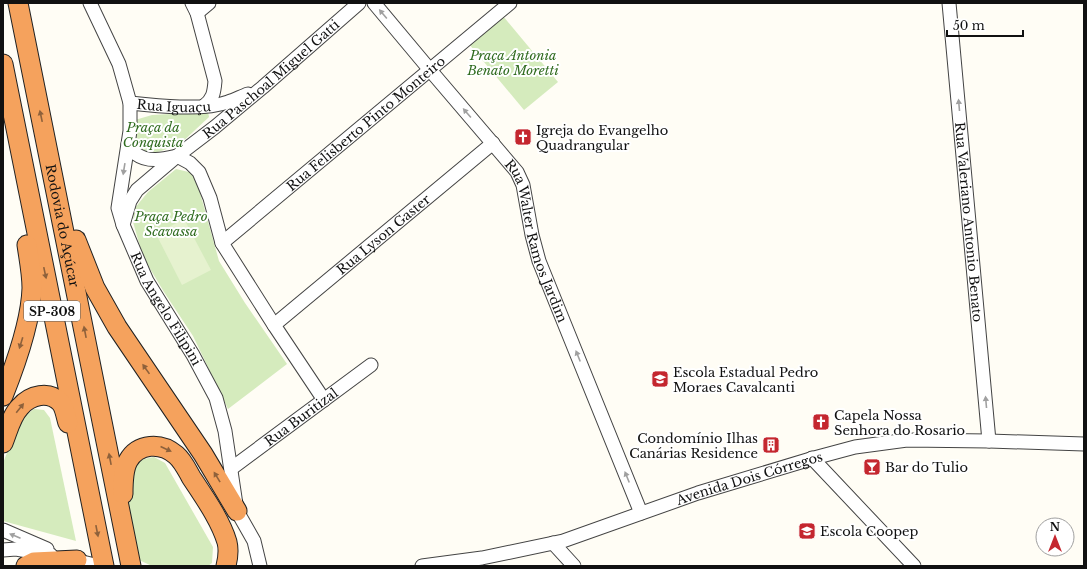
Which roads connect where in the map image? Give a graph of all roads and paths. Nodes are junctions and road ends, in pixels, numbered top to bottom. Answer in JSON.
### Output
{"nodes":[{"id":1,"x":18,"y":3,"type":"edge"},
{"id":2,"x":30,"y":3,"type":"edge"},
{"id":3,"x":90,"y":3,"type":"edge"},
{"id":4,"x":209,"y":3,"type":"edge"},
{"id":5,"x":359,"y":3,"type":"edge"},
{"id":6,"x":374,"y":3,"type":"edge"},
{"id":7,"x":510,"y":3,"type":"edge"},
{"id":8,"x":949,"y":3,"type":"edge"},
{"id":9,"x":195,"y":8,"type":"edge"},
{"id":10,"x":24,"y":31,"type":"junction"},
{"id":11,"x":3,"y":64,"type":"edge"},
{"id":12,"x":430,"y":70,"type":"junction"},
{"id":13,"x":215,"y":81,"type":"junction"},
{"id":14,"x":263,"y":87,"type":"junction"},
{"id":15,"x":130,"y":103,"type":"junction"},
{"id":16,"x":227,"y":103,"type":"junction"},
{"id":17,"x":204,"y":106,"type":"junction"},
{"id":18,"x":14,"y":125,"type":"junction"},
{"id":19,"x":215,"y":127,"type":"junction"},
{"id":20,"x":493,"y":143,"type":"junction"},
{"id":21,"x":128,"y":144,"type":"junction"},
{"id":22,"x":49,"y":154,"type":"junction"},
{"id":23,"x":176,"y":156,"type":"junction"},
{"id":24,"x":123,"y":225,"type":"junction"},
{"id":25,"x":222,"y":244,"type":"junction"},
{"id":26,"x":274,"y":325,"type":"junction"},
{"id":27,"x":371,"y":365,"type":"dead end"},
{"id":28,"x":3,"y":396,"type":"edge"},
{"id":29,"x":324,"y":400,"type":"junction"},
{"id":30,"x":989,"y":441,"type":"junction"},
{"id":31,"x":3,"y":443,"type":"edge"},
{"id":32,"x":1084,"y":444,"type":"edge"},
{"id":33,"x":812,"y":458,"type":"junction"},
{"id":34,"x":232,"y":468,"type":"junction"},
{"id":35,"x":90,"y":497,"type":"junction"},
{"id":36,"x":237,"y":511,"type":"junction"},
{"id":37,"x":641,"y":513,"type":"junction"},
{"id":38,"x":123,"y":525,"type":"junction"},
{"id":39,"x":3,"y":530,"type":"edge"},
{"id":40,"x":553,"y":543,"type":"junction"},
{"id":41,"x":3,"y":550,"type":"edge"},
{"id":42,"x":79,"y":561,"type":"junction"},
{"id":43,"x":458,"y":564,"type":"edge"},
{"id":44,"x":26,"y":566,"type":"edge"},
{"id":45,"x":99,"y":566,"type":"edge"},
{"id":46,"x":104,"y":566,"type":"edge"},
{"id":47,"x":131,"y":566,"type":"edge"},
{"id":48,"x":226,"y":566,"type":"edge"},
{"id":49,"x":260,"y":566,"type":"edge"},
{"id":50,"x":422,"y":566,"type":"edge"},
{"id":51,"x":574,"y":566,"type":"edge"},
{"id":52,"x":914,"y":566,"type":"edge"}],
"edges":[{"from":1,"to":10,"type":"highway","name":"Rodovia do Açúcar","number":"SP-308"},
{"from":2,"to":10,"type":"highway"},
{"from":3,"to":15,"type":"street","name":"Rua Angelo Filipini"},
{"from":4,"to":9,"type":"street"},
{"from":5,"to":14,"type":"street","name":"Rua Paschoal Miguel Gatti"},
{"from":12,"to":6,"type":"street","name":"Rua Walter Ramos Jardim","one_way":true},
{"from":7,"to":12,"type":"street","name":"Rua Felisberto Pinto Monteiro"},
{"from":30,"to":8,"type":"street","name":"Rua Valeriano Antonio Benato","one_way":true},
{"from":9,"to":13,"type":"street"},
{"from":22,"to":10,"type":"highway","name":"Rodovia do Açúcar","number":"SP-308","one_way":true},
{"from":11,"to":18,"type":"highway","name":"Rodovia do Açúcar","number":"SP-308"},
{"from":20,"to":12,"type":"street","name":"Rua Walter Ramos Jardim","one_way":true},
{"from":12,"to":25,"type":"street","name":"Rua Felisberto Pinto Monteiro"},
{"from":13,"to":16,"type":"street"},
{"from":13,"to":17,"type":"street"},
{"from":14,"to":16,"type":"street","name":"Rua Iguaçu"},
{"from":14,"to":19,"type":"street","name":"Rua Paschoal Miguel Gatti"},
{"from":15,"to":17,"type":"street","name":"Rua Iguaçu"},
{"from":15,"to":21,"type":"street","name":"Rua Angelo Filipini"},
{"from":16,"to":17,"type":"street","name":"Rua Iguaçu"},
{"from":16,"to":19,"type":"street"},
{"from":18,"to":28,"type":"highway","one_way":true},
{"from":18,"to":35,"type":"highway","name":"Rodovia do Açúcar","number":"SP-308","one_way":true},
{"from":19,"to":23,"type":"street","name":"Rua Paschoal Miguel Gatti"},
{"from":20,"to":26,"type":"street","name":"Rua Lyson Gaster"},
{"from":37,"to":20,"type":"street","name":"Rua Walter Ramos Jardim","one_way":true},
{"from":21,"to":23,"type":"street"},
{"from":21,"to":24,"type":"street","name":"Rua Angelo Filipini","one_way":true},
{"from":36,"to":22,"type":"highway","one_way":true},
{"from":38,"to":22,"type":"highway","name":"Rodovia do Açúcar","number":"SP-308","one_way":true},
{"from":23,"to":24,"type":"street","name":"Rua Paschoal Miguel Gatti"},
{"from":23,"to":25,"type":"street"},
{"from":24,"to":34,"type":"street","name":"Rua Angelo Filipini"},
{"from":25,"to":26,"type":"street"},
{"from":26,"to":29,"type":"street"},
{"from":27,"to":29,"type":"street","name":"Rua Buritizal"},
{"from":29,"to":34,"type":"street","name":"Rua Buritizal"},
{"from":30,"to":32,"type":"street","name":"Avenida Dois Córregos"},
{"from":30,"to":33,"type":"street","name":"Avenida Dois Córregos"},
{"from":31,"to":35,"type":"highway","one_way":true},
{"from":33,"to":37,"type":"street","name":"Avenida Dois Córregos"},
{"from":33,"to":52,"type":"street"},
{"from":34,"to":36,"type":"street","name":"Rua Angelo Filipini"},
{"from":35,"to":46,"type":"highway","name":"Rodovia do Açúcar","number":"SP-308","one_way":true},
{"from":36,"to":49,"type":"street","name":"Rua Angelo Filipini"},
{"from":37,"to":40,"type":"street","name":"Avenida Dois Córregos"},
{"from":38,"to":47,"type":"highway","name":"Rodovia do Açúcar","number":"SP-308"},
{"from":38,"to":48,"type":"highway","one_way":true},
{"from":42,"to":39,"type":"street","one_way":true},
{"from":40,"to":43,"type":"street","name":"Avenida Dois Córregos"},
{"from":40,"to":51,"type":"street"},
{"from":41,"to":42,"type":"street"},
{"from":42,"to":44,"type":"highway"},
{"from":42,"to":45,"type":"street"},
{"from":43,"to":50,"type":"street","name":"Avenida Dois Córregos"}]}
